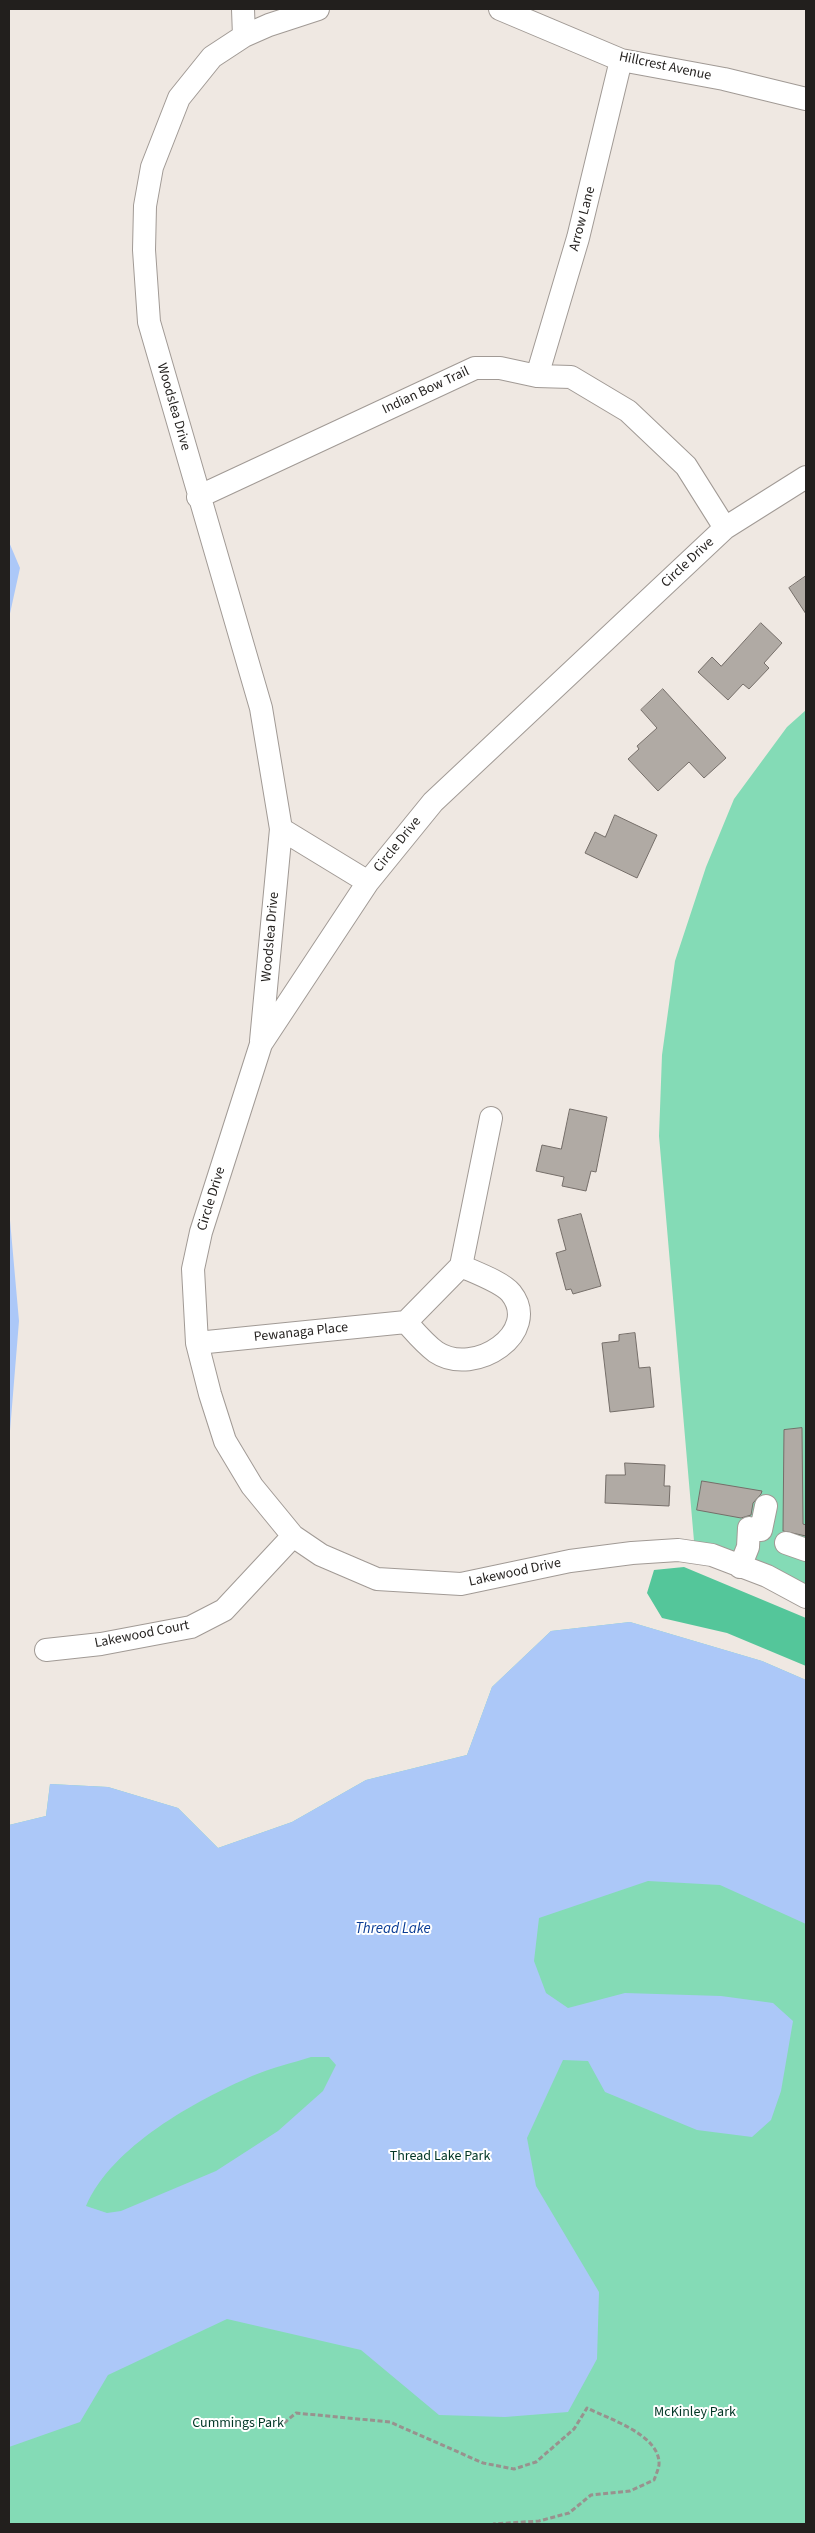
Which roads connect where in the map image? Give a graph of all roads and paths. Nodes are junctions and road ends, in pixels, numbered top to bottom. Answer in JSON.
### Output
{"nodes":[{"id":1,"x":243,"y":9,"type":"edge"},
{"id":2,"x":318,"y":9,"type":"edge"},
{"id":3,"x":500,"y":9,"type":"edge"},
{"id":4,"x":244,"y":36,"type":"junction"},
{"id":5,"x":621,"y":60,"type":"junction"},
{"id":6,"x":806,"y":99,"type":"edge"},
{"id":7,"x":537,"y":376,"type":"junction"},
{"id":8,"x":806,"y":477,"type":"edge"},
{"id":9,"x":198,"y":497,"type":"junction"},
{"id":10,"x":725,"y":528,"type":"junction"},
{"id":11,"x":281,"y":829,"type":"junction"},
{"id":12,"x":368,"y":882,"type":"junction"},
{"id":13,"x":261,"y":1044,"type":"junction"},
{"id":14,"x":491,"y":1118,"type":"dead end"},
{"id":15,"x":461,"y":1266,"type":"junction"},
{"id":16,"x":406,"y":1322,"type":"junction"},
{"id":17,"x":197,"y":1343,"type":"junction"},
{"id":18,"x":766,"y":1506,"type":"dead end"},
{"id":19,"x":293,"y":1536,"type":"junction"},
{"id":20,"x":740,"y":1567,"type":"junction"},
{"id":21,"x":806,"y":1597,"type":"edge"},
{"id":22,"x":46,"y":1650,"type":"dead end"},
{"id":23,"x":284,"y":2422,"type":"dead end"},
{"id":24,"x":493,"y":2524,"type":"edge"}],
"edges":[{"from":1,"to":4,"type":"street"},
{"from":2,"to":4,"type":"street"},
{"from":3,"to":5,"type":"street","name":"Hillcrest Avenue"},
{"from":4,"to":9,"type":"street","name":"Woodslea Drive"},
{"from":5,"to":6,"type":"street","name":"Hillcrest Avenue"},
{"from":5,"to":7,"type":"street","name":"Arrow Lane"},
{"from":7,"to":9,"type":"street","name":"Indian Bow Trail"},
{"from":7,"to":10,"type":"street","name":"Indian Bow Trail"},
{"from":8,"to":10,"type":"street","name":"Circle Drive"},
{"from":9,"to":11,"type":"street","name":"Woodslea Drive"},
{"from":10,"to":12,"type":"street","name":"Circle Drive"},
{"from":11,"to":12,"type":"street"},
{"from":11,"to":13,"type":"street","name":"Woodslea Drive"},
{"from":12,"to":13,"type":"street","name":"Circle Drive"},
{"from":13,"to":17,"type":"street","name":"Circle Drive"},
{"from":14,"to":15,"type":"street"},
{"from":15,"to":16,"type":"street"},
{"from":15,"to":16,"type":"street"},
{"from":16,"to":17,"type":"street","name":"Pewanaga Place"},
{"from":17,"to":19,"type":"street","name":"Lakewood Drive"},
{"from":18,"to":20,"type":"street"},
{"from":19,"to":20,"type":"street","name":"Lakewood Drive"},
{"from":19,"to":22,"type":"street","name":"Lakewood Court"},
{"from":20,"to":21,"type":"street","name":"Lakewood Drive"},
{"from":23,"to":24,"type":"path"}]}
